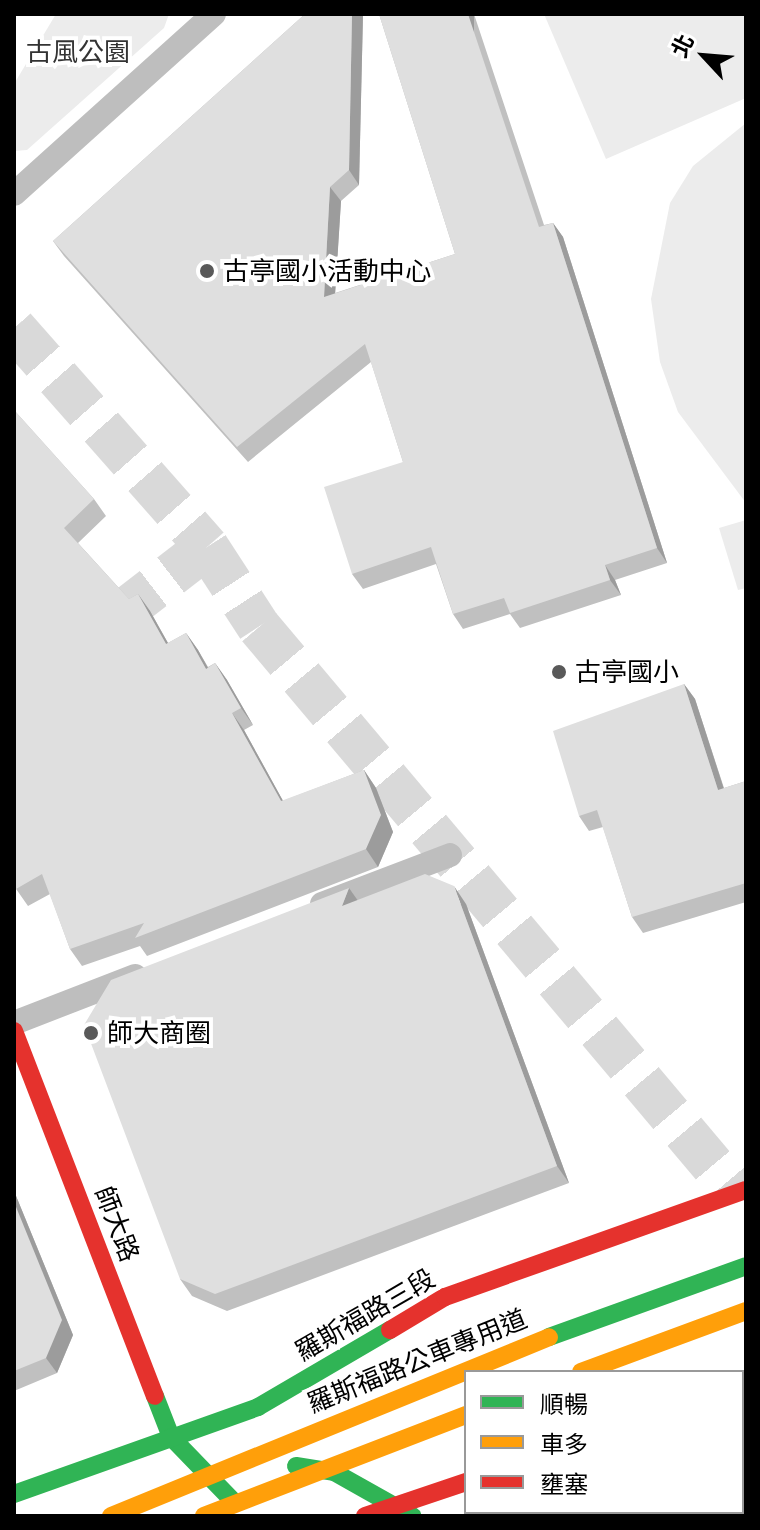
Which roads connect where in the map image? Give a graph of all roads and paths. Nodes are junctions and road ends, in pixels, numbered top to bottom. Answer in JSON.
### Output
{"nodes":[{"id":1,"x":214,"y":14,"type":"edge"},
{"id":2,"x":14,"y":194,"type":"edge"},
{"id":3,"x":450,"y":855,"type":"dead end"},
{"id":4,"x":301,"y":912,"type":"edge"},
{"id":5,"x":167,"y":964,"type":"edge"},
{"id":6,"x":14,"y":1023,"type":"edge"},
{"id":7,"x":14,"y":1031,"type":"edge"},
{"id":8,"x":746,"y":1190,"type":"edge"},
{"id":9,"x":746,"y":1266,"type":"edge"},
{"id":10,"x":746,"y":1311,"type":"edge"},
{"id":11,"x":586,"y":1370,"type":"edge"},
{"id":12,"x":464,"y":1416,"type":"edge"},
{"id":13,"x":171,"y":1437,"type":"junction"},
{"id":14,"x":237,"y":1462,"type":"junction"},
{"id":15,"x":326,"y":1470,"type":"junction"},
{"id":16,"x":207,"y":1473,"type":"junction"},
{"id":17,"x":464,"y":1483,"type":"edge"},
{"id":18,"x":14,"y":1494,"type":"edge"},
{"id":19,"x":242,"y":1510,"type":"edge"},
{"id":20,"x":407,"y":1510,"type":"edge"},
{"id":21,"x":111,"y":1516,"type":"edge"},
{"id":22,"x":204,"y":1516,"type":"edge"},
{"id":23,"x":365,"y":1516,"type":"edge"}],
"edges":[{"from":1,"to":2,"type":"lane"},
{"from":3,"to":4,"type":"lane"},
{"from":5,"to":6,"type":"lane"},
{"from":7,"to":13,"type":"main road","name":"師大路"},
{"from":8,"to":13,"type":"main road","name":"羅斯福路三段"},
{"from":9,"to":14,"type":"main road","name":"羅斯福路公車專用道"},
{"from":10,"to":11,"type":"main road"},
{"from":12,"to":15,"type":"main road"},
{"from":13,"to":14,"type":"main road"},
{"from":13,"to":16,"type":"main road","name":"師大路"},
{"from":13,"to":18,"type":"main road","name":"羅斯福路三段"},
{"from":14,"to":15,"type":"main road"},
{"from":14,"to":16,"type":"main road","name":"羅斯福路公車專用道"},
{"from":15,"to":19,"type":"main road"},
{"from":15,"to":20,"type":"main road"},
{"from":16,"to":19,"type":"main road","name":"師大路"},
{"from":16,"to":21,"type":"main road","name":"羅斯福路公車專用道"},
{"from":17,"to":20,"type":"main road"},
{"from":19,"to":22,"type":"main road"},
{"from":20,"to":23,"type":"main road"}]}
